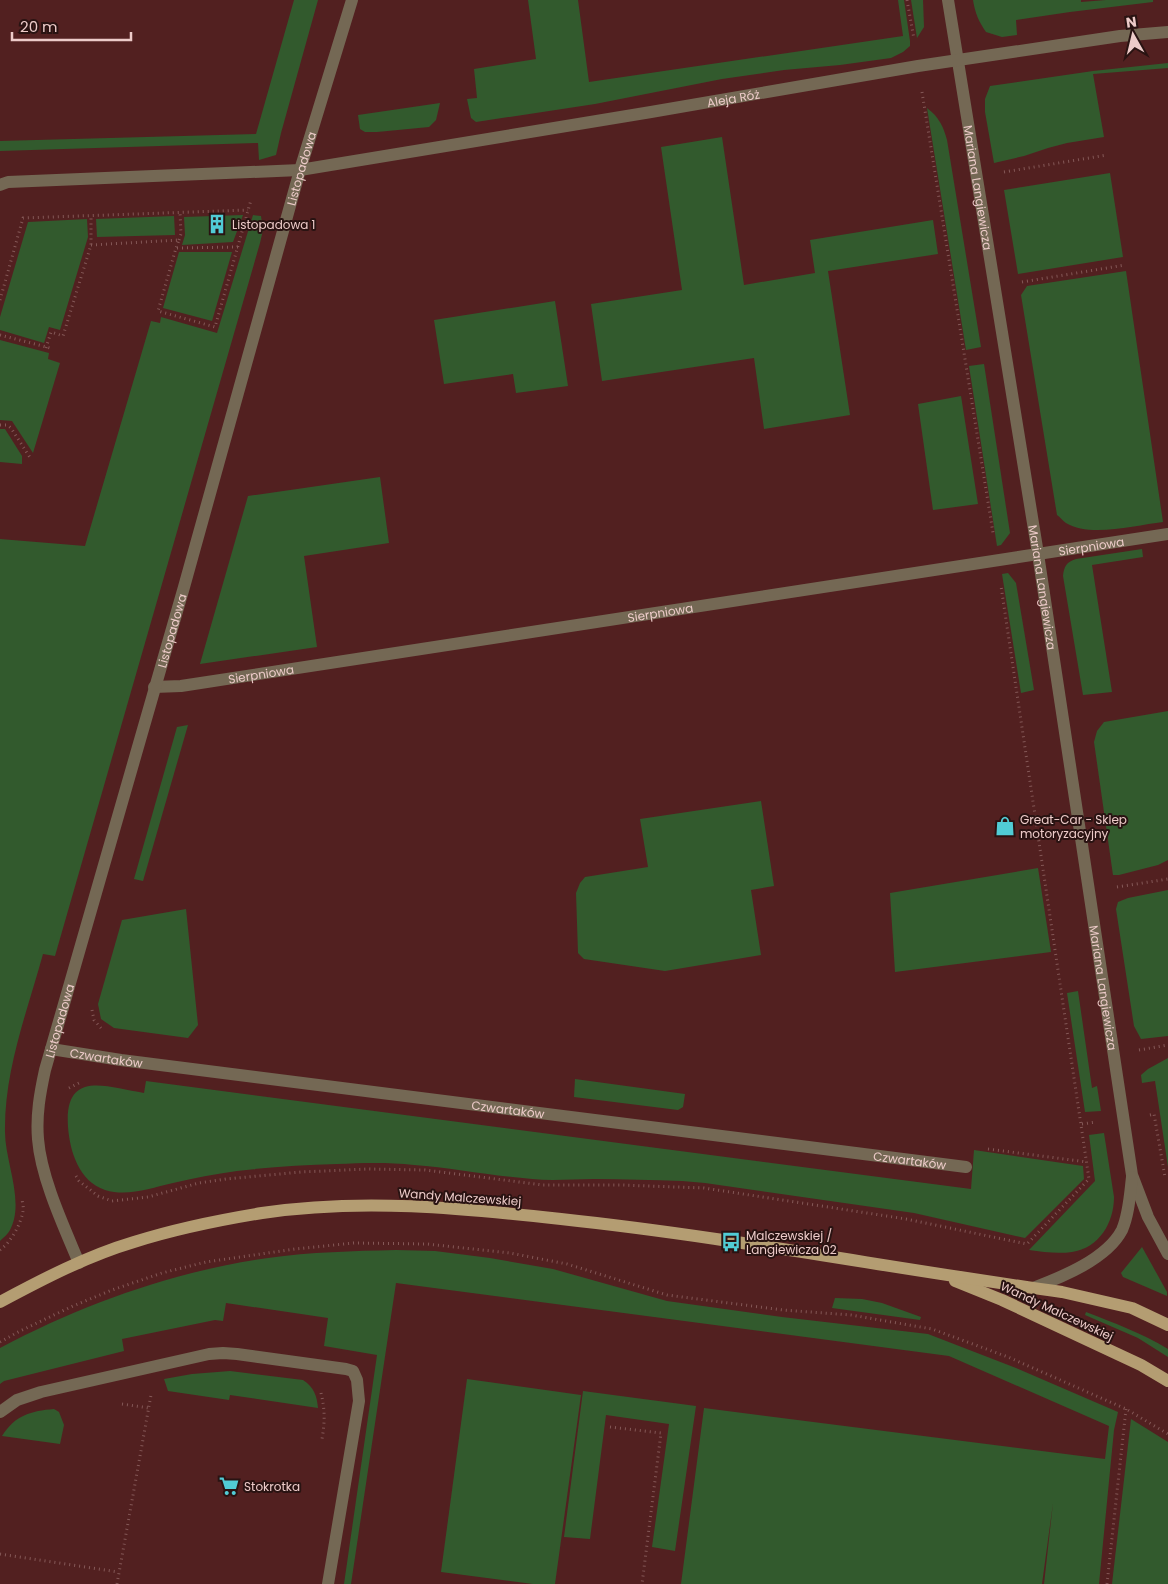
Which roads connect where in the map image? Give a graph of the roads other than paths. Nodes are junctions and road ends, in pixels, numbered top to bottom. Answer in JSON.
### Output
{"nodes":[{"id":1,"x":352,"y":0,"type":"edge"},
{"id":2,"x":948,"y":0,"type":"edge"},
{"id":3,"x":1168,"y":32,"type":"edge"},
{"id":4,"x":958,"y":60,"type":"junction"},
{"id":5,"x":300,"y":170,"type":"junction"},
{"id":6,"x":0,"y":185,"type":"edge"},
{"id":7,"x":1168,"y":534,"type":"edge"},
{"id":8,"x":1038,"y":554,"type":"junction"},
{"id":9,"x":154,"y":688,"type":"junction"},
{"id":10,"x":52,"y":1049,"type":"junction"},
{"id":11,"x":966,"y":1167,"type":"road end"},
{"id":12,"x":1132,"y":1175,"type":"junction"},
{"id":13,"x":1168,"y":1254,"type":"edge"},
{"id":14,"x":79,"y":1263,"type":"junction"},
{"id":15,"x":932,"y":1272,"type":"junction"},
{"id":16,"x":1034,"y":1288,"type":"junction"},
{"id":17,"x":0,"y":1302,"type":"edge"},
{"id":18,"x":1168,"y":1324,"type":"edge"},
{"id":19,"x":1168,"y":1381,"type":"edge"},
{"id":20,"x":0,"y":1412,"type":"edge"},
{"id":21,"x":328,"y":1584,"type":"edge"}],
"edges":[{"from":1,"to":5,"type":"street","name":"Listopadowa"},
{"from":2,"to":4,"type":"street","name":"Mariana Langiewicza"},
{"from":3,"to":4,"type":"street","name":"Aleja Róż"},
{"from":4,"to":5,"type":"street","name":"Aleja Róż"},
{"from":4,"to":8,"type":"street","name":"Mariana Langiewicza"},
{"from":5,"to":6,"type":"street","name":"Aleja Róż"},
{"from":5,"to":9,"type":"street","name":"Listopadowa"},
{"from":7,"to":8,"type":"street","name":"Sierpniowa"},
{"from":8,"to":9,"type":"street","name":"Sierpniowa"},
{"from":8,"to":12,"type":"street","name":"Mariana Langiewicza"},
{"from":9,"to":10,"type":"street","name":"Listopadowa"},
{"from":10,"to":11,"type":"street","name":"Czwartaków"},
{"from":10,"to":14,"type":"street","name":"Listopadowa"},
{"from":12,"to":13,"type":"street","name":"Mariana Langiewicza"},
{"from":12,"to":16,"type":"street","name":"Mariana Langiewicza"},
{"from":14,"to":15,"type":"main road","name":"Wandy Malczewskiej"},
{"from":14,"to":17,"type":"main road","name":"Wandy Malczewskiej"},
{"from":15,"to":16,"type":"main road","name":"Wandy Malczewskiej"},
{"from":15,"to":19,"type":"main road","name":"Wandy Malczewskiej"},
{"from":16,"to":18,"type":"main road","name":"Wandy Malczewskiej"},
{"from":20,"to":21,"type":"street"}]}
